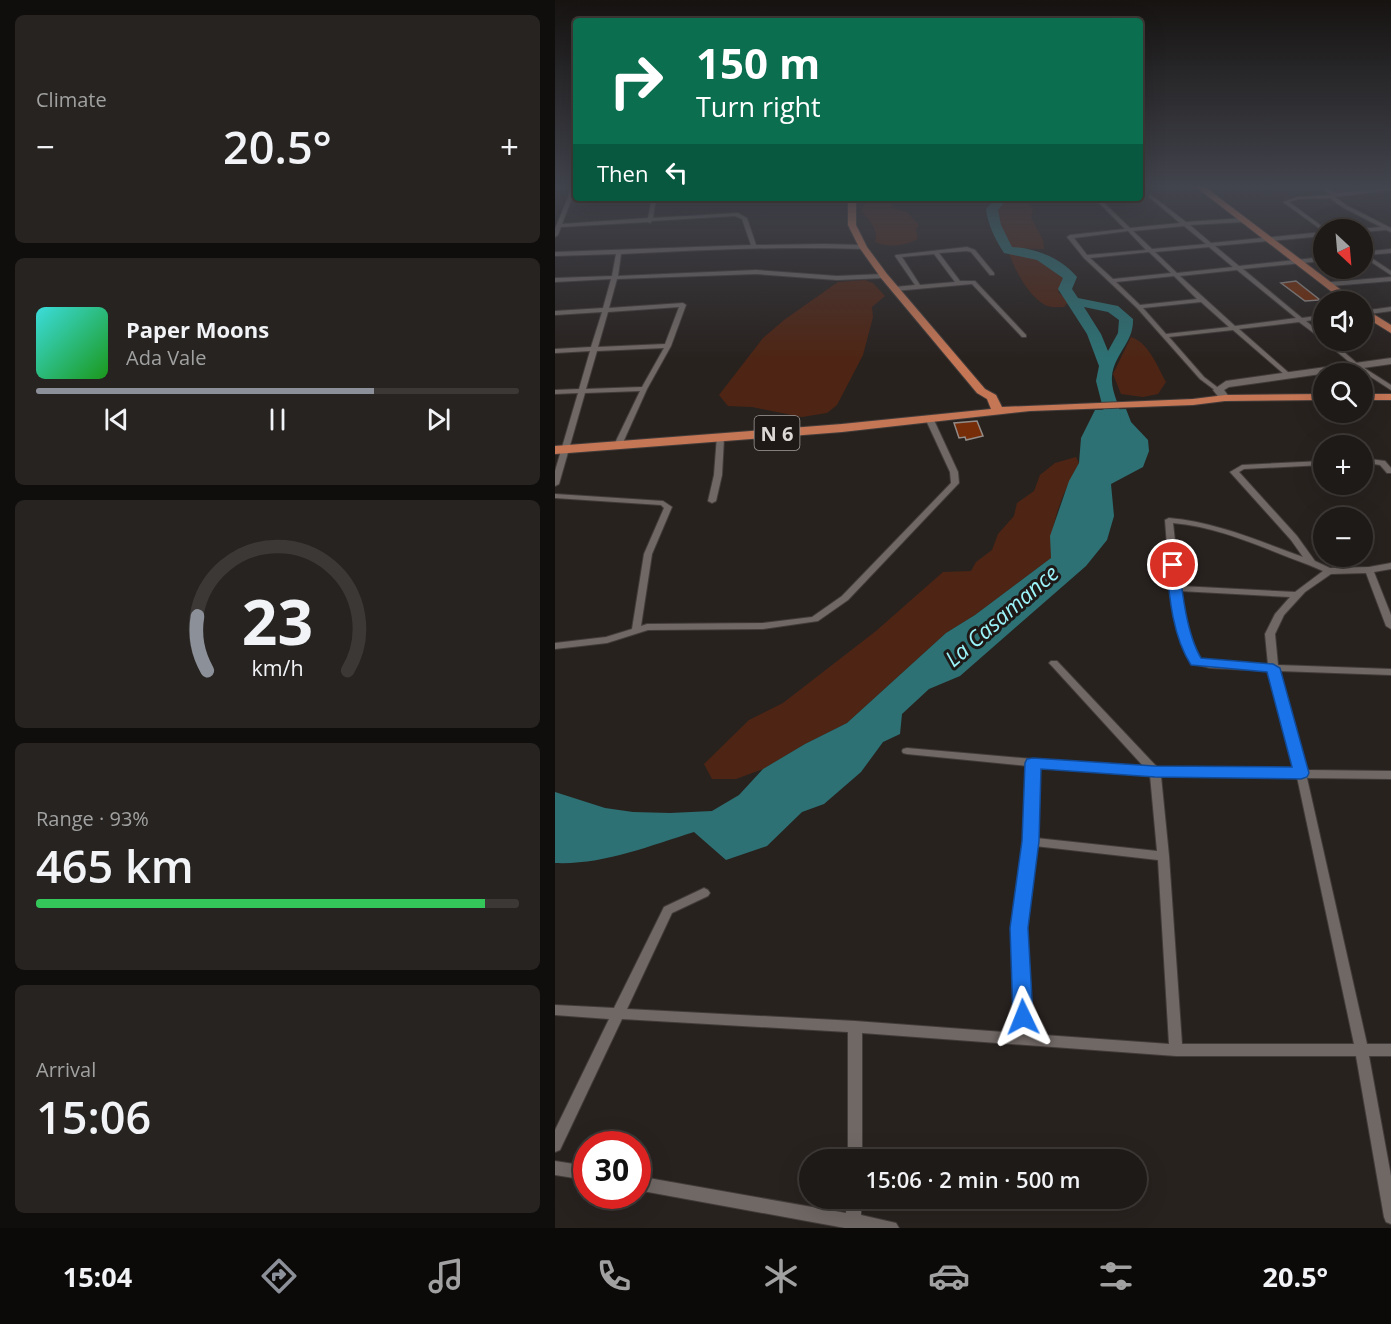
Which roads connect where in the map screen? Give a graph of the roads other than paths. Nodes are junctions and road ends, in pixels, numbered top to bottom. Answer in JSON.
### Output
{"nodes":[{"id":1,"x":1076,"y":244,"type":"edge"},
{"id":2,"x":1142,"y":244,"type":"edge"},
{"id":3,"x":1223,"y":244,"type":"edge"},
{"id":4,"x":1275,"y":244,"type":"edge"},
{"id":5,"x":754,"y":246,"type":"joint"},
{"id":6,"x":863,"y":246,"type":"joint"},
{"id":7,"x":1209,"y":246,"type":"junction"},
{"id":8,"x":1391,"y":251,"type":"edge"},
{"id":9,"x":935,"y":252,"type":"junction"},
{"id":10,"x":1150,"y":252,"type":"junction"},
{"id":11,"x":1373,"y":253,"type":"edge"},
{"id":12,"x":555,"y":254,"type":"edge"},
{"id":13,"x":619,"y":254,"type":"junction"},
{"id":14,"x":1086,"y":257,"type":"junction"},
{"id":15,"x":1313,"y":260,"type":"edge"},
{"id":16,"x":1373,"y":261,"type":"edge"},
{"id":17,"x":1299,"y":262,"type":"junction"},
{"id":18,"x":1236,"y":268,"type":"junction"},
{"id":19,"x":1391,"y":273,"type":"edge"},
{"id":20,"x":992,"y":274,"type":"dead end"},
{"id":21,"x":1177,"y":274,"type":"junction"},
{"id":22,"x":615,"y":276,"type":"junction"},
{"id":23,"x":884,"y":276,"type":"junction"},
{"id":24,"x":1391,"y":279,"type":"edge"},
{"id":25,"x":555,"y":280,"type":"edge"},
{"id":26,"x":957,"y":281,"type":"junction"},
{"id":27,"x":1113,"y":281,"type":"junction"},
{"id":28,"x":1331,"y":285,"type":"junction"},
{"id":29,"x":918,"y":286,"type":"junction"},
{"id":30,"x":895,"y":289,"type":"junction"},
{"id":31,"x":1338,"y":291,"type":"edge"},
{"id":32,"x":1202,"y":300,"type":"junction"},
{"id":33,"x":1139,"y":307,"type":"junction"},
{"id":34,"x":1391,"y":309,"type":"edge"},
{"id":35,"x":605,"y":311,"type":"junction"},
{"id":36,"x":1373,"y":311,"type":"edge"},
{"id":37,"x":555,"y":313,"type":"edge"},
{"id":38,"x":1313,"y":318,"type":"edge"},
{"id":39,"x":1373,"y":318,"type":"edge"},
{"id":40,"x":1300,"y":320,"type":"junction"},
{"id":41,"x":1234,"y":328,"type":"junction"},
{"id":42,"x":1313,"y":330,"type":"edge"},
{"id":43,"x":1391,"y":330,"type":"edge"},
{"id":44,"x":1024,"y":336,"type":"dead end"},
{"id":45,"x":1166,"y":336,"type":"junction"},
{"id":46,"x":668,"y":346,"type":"junction"},
{"id":47,"x":593,"y":349,"type":"junction"},
{"id":48,"x":555,"y":351,"type":"edge"},
{"id":49,"x":1339,"y":351,"type":"edge"},
{"id":50,"x":1391,"y":361,"type":"edge"},
{"id":51,"x":1354,"y":363,"type":"edge"},
{"id":52,"x":1373,"y":363,"type":"edge"},
{"id":53,"x":1313,"y":371,"type":"edge"},
{"id":54,"x":1287,"y":374,"type":"junction"},
{"id":55,"x":1373,"y":376,"type":"edge"},
{"id":56,"x":1391,"y":388,"type":"edge"},
{"id":57,"x":644,"y":389,"type":"junction"},
{"id":58,"x":582,"y":390,"type":"junction"},
{"id":59,"x":981,"y":391,"type":"junction"},
{"id":60,"x":555,"y":392,"type":"edge"},
{"id":61,"x":1222,"y":394,"type":"junction"},
{"id":62,"x":1313,"y":397,"type":"edge"},
{"id":63,"x":1373,"y":397,"type":"edge"},
{"id":64,"x":1391,"y":397,"type":"edge"},
{"id":65,"x":992,"y":398,"type":"junction"},
{"id":66,"x":1030,"y":408,"type":"junction"},
{"id":67,"x":998,"y":411,"type":"junction"},
{"id":68,"x":985,"y":412,"type":"junction"},
{"id":69,"x":929,"y":418,"type":"junction"},
{"id":70,"x":720,"y":438,"type":"junction"},
{"id":71,"x":618,"y":445,"type":"junction"},
{"id":72,"x":560,"y":450,"type":"edge"},
{"id":73,"x":1373,"y":462,"type":"edge"},
{"id":74,"x":1313,"y":463,"type":"edge"},
{"id":75,"x":1391,"y":471,"type":"edge"},
{"id":76,"x":555,"y":484,"type":"edge"},
{"id":77,"x":555,"y":496,"type":"edge"},
{"id":78,"x":712,"y":501,"type":"dead end"},
{"id":79,"x":1312,"y":563,"type":"junction"},
{"id":80,"x":1391,"y":566,"type":"edge"},
{"id":81,"x":1369,"y":570,"type":"junction"},
{"id":82,"x":1329,"y":571,"type":"junction"},
{"id":83,"x":1175,"y":588,"type":"junction"},
{"id":84,"x":1297,"y":595,"type":"junction"},
{"id":85,"x":1391,"y":625,"type":"edge"},
{"id":86,"x":636,"y":630,"type":"junction"},
{"id":87,"x":555,"y":646,"type":"edge"},
{"id":88,"x":1054,"y":663,"type":"dead end"},
{"id":89,"x":1273,"y":668,"type":"junction"},
{"id":90,"x":1391,"y":672,"type":"edge"},
{"id":91,"x":907,"y":751,"type":"dead end"},
{"id":92,"x":1033,"y":763,"type":"junction"},
{"id":93,"x":1155,"y":772,"type":"junction"},
{"id":94,"x":1301,"y":773,"type":"junction"},
{"id":95,"x":1391,"y":775,"type":"edge"},
{"id":96,"x":1031,"y":841,"type":"junction"},
{"id":97,"x":1163,"y":856,"type":"junction"},
{"id":98,"x":704,"y":893,"type":"dead end"},
{"id":99,"x":555,"y":1010,"type":"edge"},
{"id":100,"x":618,"y":1013,"type":"junction"},
{"id":101,"x":855,"y":1027,"type":"junction"},
{"id":102,"x":1024,"y":1040,"type":"junction"},
{"id":103,"x":1361,"y":1048,"type":"junction"},
{"id":104,"x":1176,"y":1050,"type":"junction"},
{"id":105,"x":1391,"y":1050,"type":"edge"},
{"id":106,"x":555,"y":1145,"type":"edge"},
{"id":107,"x":855,"y":1149,"type":"edge"},
{"id":108,"x":555,"y":1168,"type":"edge"},
{"id":109,"x":573,"y":1171,"type":"edge"},
{"id":110,"x":651,"y":1186,"type":"edge"},
{"id":111,"x":854,"y":1209,"type":"edge"},
{"id":112,"x":1391,"y":1217,"type":"edge"},
{"id":113,"x":854,"y":1225,"type":"edge"},
{"id":114,"x":891,"y":1228,"type":"edge"}],
"edges":[{"from":1,"to":14,"type":"street"},
{"from":2,"to":10,"type":"street"},
{"from":3,"to":7,"type":"street"},
{"from":4,"to":17,"type":"main road"},
{"from":5,"to":6,"type":"street"},
{"from":5,"to":13,"type":"street"},
{"from":6,"to":23,"type":"main road"},
{"from":7,"to":10,"type":"street"},
{"from":7,"to":18,"type":"street"},
{"from":8,"to":11,"type":"street"},
{"from":9,"to":20,"type":"street"},
{"from":9,"to":26,"type":"street"},
{"from":9,"to":29,"type":"street"},
{"from":10,"to":14,"type":"street"},
{"from":10,"to":21,"type":"street"},
{"from":12,"to":13,"type":"street"},
{"from":13,"to":22,"type":"street"},
{"from":14,"to":27,"type":"street"},
{"from":15,"to":17,"type":"street"},
{"from":16,"to":19,"type":"street"},
{"from":17,"to":18,"type":"street"},
{"from":17,"to":28,"type":"main road"},
{"from":18,"to":21,"type":"street"},
{"from":18,"to":40,"type":"street"},
{"from":21,"to":27,"type":"street"},
{"from":21,"to":32,"type":"street"},
{"from":22,"to":23,"type":"street"},
{"from":22,"to":25,"type":"street"},
{"from":22,"to":35,"type":"street"},
{"from":23,"to":30,"type":"main road"},
{"from":24,"to":28,"type":"street"},
{"from":26,"to":29,"type":"street"},
{"from":26,"to":44,"type":"street"},
{"from":27,"to":33,"type":"street"},
{"from":28,"to":31,"type":"main road"},
{"from":29,"to":30,"type":"street"},
{"from":30,"to":59,"type":"main road"},
{"from":32,"to":33,"type":"street"},
{"from":32,"to":41,"type":"street"},
{"from":33,"to":45,"type":"street"},
{"from":34,"to":36,"type":"street"},
{"from":35,"to":37,"type":"street"},
{"from":35,"to":46,"type":"street"},
{"from":35,"to":47,"type":"street"},
{"from":38,"to":40,"type":"street"},
{"from":39,"to":43,"type":"main road"},
{"from":40,"to":41,"type":"street"},
{"from":40,"to":42,"type":"street"},
{"from":41,"to":45,"type":"street"},
{"from":41,"to":54,"type":"street"},
{"from":45,"to":61,"type":"street"},
{"from":46,"to":47,"type":"street"},
{"from":46,"to":57,"type":"street"},
{"from":47,"to":48,"type":"street"},
{"from":47,"to":58,"type":"street"},
{"from":49,"to":51,"type":"street"},
{"from":50,"to":52,"type":"main road"},
{"from":53,"to":54,"type":"main road"},
{"from":54,"to":61,"type":"main road"},
{"from":55,"to":56,"type":"street"},
{"from":57,"to":58,"type":"street"},
{"from":57,"to":71,"type":"street"},
{"from":58,"to":60,"type":"street"},
{"from":58,"to":72,"type":"street"},
{"from":59,"to":65,"type":"main road"},
{"from":59,"to":68,"type":"main road"},
{"from":61,"to":62,"type":"main road"},
{"from":61,"to":66,"type":"main road"},
{"from":63,"to":64,"type":"main road"},
{"from":65,"to":66,"type":"main road"},
{"from":65,"to":67,"type":"main road"},
{"from":66,"to":67,"type":"main road"},
{"from":67,"to":68,"type":"main road","number":"N 6"},
{"from":68,"to":69,"type":"main road","number":"N 6"},
{"from":69,"to":70,"type":"main road","number":"N 6"},
{"from":69,"to":86,"type":"street"},
{"from":70,"to":71,"type":"main road","number":"N 6"},
{"from":70,"to":78,"type":"street"},
{"from":71,"to":72,"type":"main road","number":"N 6"},
{"from":72,"to":76,"type":"street"},
{"from":73,"to":75,"type":"street"},
{"from":74,"to":79,"type":"street"},
{"from":77,"to":86,"type":"street"},
{"from":79,"to":82,"type":"street"},
{"from":79,"to":83,"type":"street"},
{"from":80,"to":81,"type":"street"},
{"from":81,"to":82,"type":"street"},
{"from":81,"to":85,"type":"street"},
{"from":82,"to":84,"type":"street"},
{"from":83,"to":84,"type":"street"},
{"from":83,"to":89,"type":"street"},
{"from":84,"to":89,"type":"street"},
{"from":86,"to":87,"type":"street"},
{"from":88,"to":93,"type":"street"},
{"from":89,"to":90,"type":"street"},
{"from":89,"to":94,"type":"street"},
{"from":91,"to":92,"type":"street"},
{"from":92,"to":93,"type":"street"},
{"from":92,"to":96,"type":"street"},
{"from":93,"to":94,"type":"street"},
{"from":93,"to":97,"type":"street"},
{"from":94,"to":95,"type":"street"},
{"from":94,"to":103,"type":"street"},
{"from":96,"to":97,"type":"street"},
{"from":96,"to":102,"type":"street"},
{"from":97,"to":104,"type":"street"},
{"from":98,"to":100,"type":"street"},
{"from":99,"to":100,"type":"street"},
{"from":100,"to":101,"type":"street"},
{"from":100,"to":106,"type":"street"},
{"from":101,"to":102,"type":"street"},
{"from":101,"to":107,"type":"street"},
{"from":102,"to":104,"type":"street"},
{"from":103,"to":104,"type":"street"},
{"from":103,"to":105,"type":"street"},
{"from":103,"to":112,"type":"street"},
{"from":108,"to":109,"type":"street"},
{"from":110,"to":113,"type":"street"},
{"from":111,"to":113,"type":"street"},
{"from":113,"to":114,"type":"street"}]}
